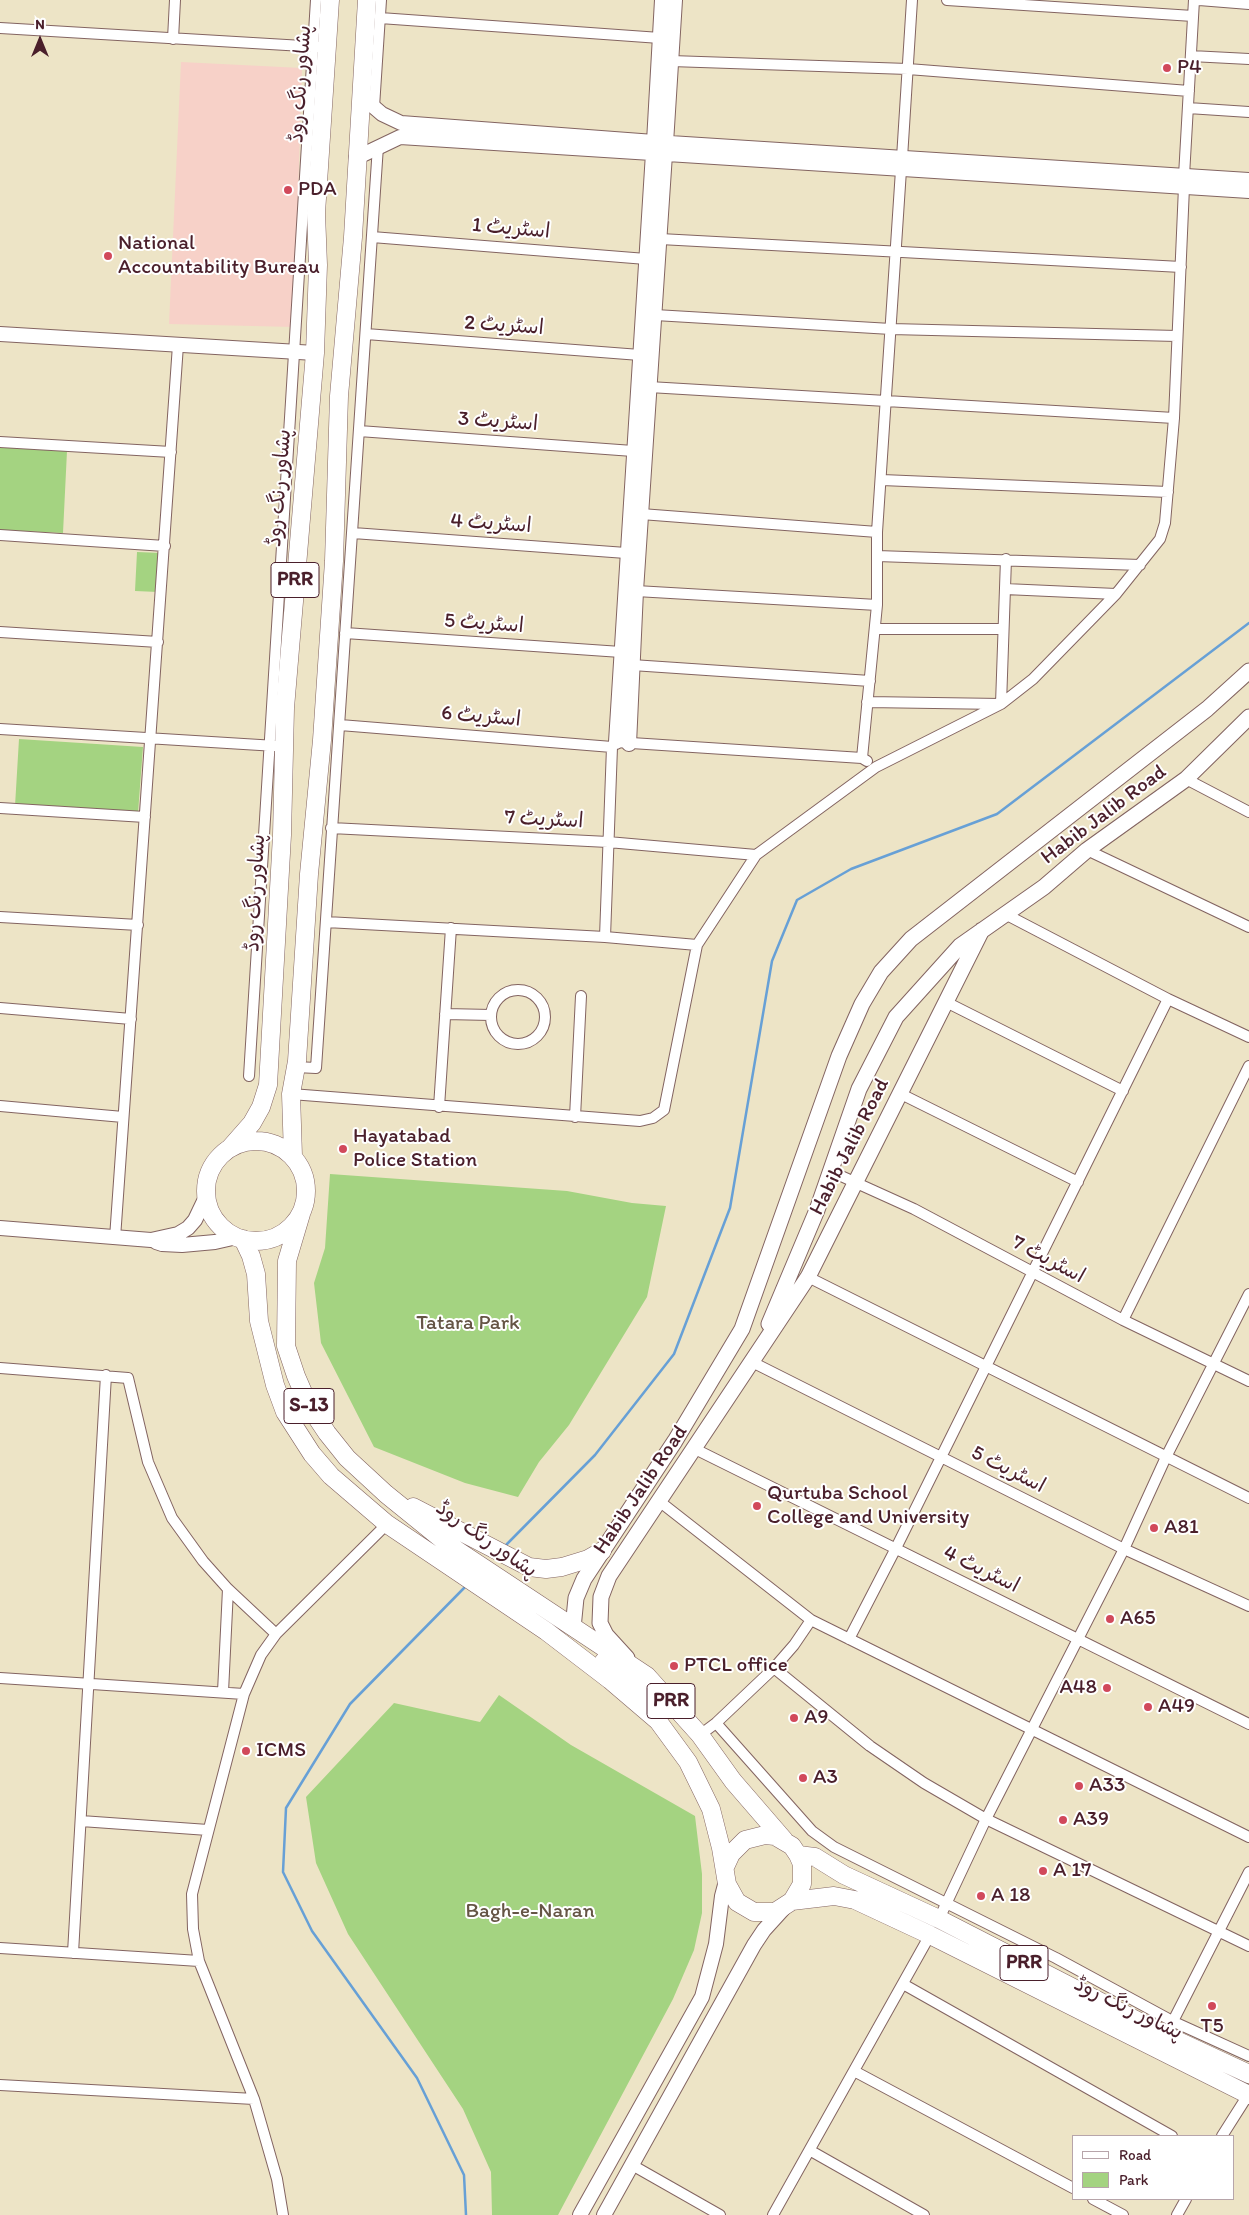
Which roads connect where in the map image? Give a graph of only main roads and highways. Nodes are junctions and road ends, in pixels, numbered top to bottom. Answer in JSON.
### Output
{"nodes":[{"id":1,"x":330,"y":0,"type":"edge"},
{"id":2,"x":367,"y":0,"type":"edge"},
{"id":3,"x":1249,"y":671,"type":"edge"},
{"id":4,"x":1249,"y":717,"type":"edge"},
{"id":5,"x":982,"y":930,"type":"junction"},
{"id":6,"x":230,"y":1148,"type":"junction"},
{"id":7,"x":293,"y":1156,"type":"junction"},
{"id":8,"x":301,"y":1214,"type":"junction"},
{"id":9,"x":240,"y":1238,"type":"junction"},
{"id":10,"x":747,"y":1315,"type":"junction"},
{"id":11,"x":770,"y":1321,"type":"junction"},
{"id":12,"x":752,"y":1362,"type":"junction"},
{"id":13,"x":449,"y":1545,"type":"junction"},
{"id":14,"x":602,"y":1551,"type":"junction"},
{"id":15,"x":522,"y":1604,"type":"junction"},
{"id":16,"x":573,"y":1628,"type":"junction"},
{"id":17,"x":632,"y":1665,"type":"junction"},
{"id":18,"x":658,"y":1721,"type":"junction"},
{"id":19,"x":784,"y":1840,"type":"junction"},
{"id":20,"x":798,"y":1855,"type":"junction"},
{"id":21,"x":726,"y":1874,"type":"junction"},
{"id":22,"x":788,"y":1905,"type":"junction"},
{"id":23,"x":1249,"y":2074,"type":"edge"},
{"id":24,"x":1248,"y":2095,"type":"edge"}],
"edges":[{"from":1,"to":6,"type":"highway","name":"پشاور رنگ روڈ","number":"PRR"},
{"from":2,"to":7,"type":"highway","number":"PRR"},
{"from":3,"to":10,"type":"main road"},
{"from":4,"to":5,"type":"main road","name":"Habib Jalib Road"},
{"from":5,"to":11,"type":"main road"},
{"from":5,"to":12,"type":"main road","name":"Habib Jalib Road"},
{"from":6,"to":7,"type":"highway"},
{"from":6,"to":9,"type":"highway"},
{"from":7,"to":8,"type":"highway"},
{"from":8,"to":9,"type":"highway"},
{"from":8,"to":13,"type":"highway","name":"پشاور رنگ روڈ","number":"S-13"},
{"from":9,"to":13,"type":"highway","name":"پشاور رنگ روڈ","number":"S-13"},
{"from":10,"to":11,"type":"main road"},
{"from":10,"to":14,"type":"main road"},
{"from":11,"to":12,"type":"main road"},
{"from":12,"to":17,"type":"main road","name":"Habib Jalib Road"},
{"from":13,"to":14,"type":"highway"},
{"from":13,"to":15,"type":"highway","name":"پشاور رنگ روڈ"},
{"from":14,"to":16,"type":"main road"},
{"from":15,"to":16,"type":"highway","name":"پشاور رنگ روڈ","number":"PRR"},
{"from":15,"to":18,"type":"highway","name":"پشاور رنگ روڈ","number":"PRR"},
{"from":16,"to":17,"type":"highway","name":"پشاور رنگ روڈ","number":"PRR"},
{"from":16,"to":18,"type":"highway"},
{"from":17,"to":19,"type":"highway","name":"پشاور رنگ روڈ","number":"PRR"},
{"from":18,"to":21,"type":"highway","name":"پشاور رنگ روڈ","number":"PRR"},
{"from":19,"to":20,"type":"highway"},
{"from":19,"to":21,"type":"highway"},
{"from":20,"to":22,"type":"highway"},
{"from":20,"to":23,"type":"highway","name":"پشاور رنگ روڈ","number":"PRR"},
{"from":21,"to":22,"type":"highway"},
{"from":22,"to":24,"type":"highway","name":"پشاور رنگ روڈ","number":"PRR"}]}
